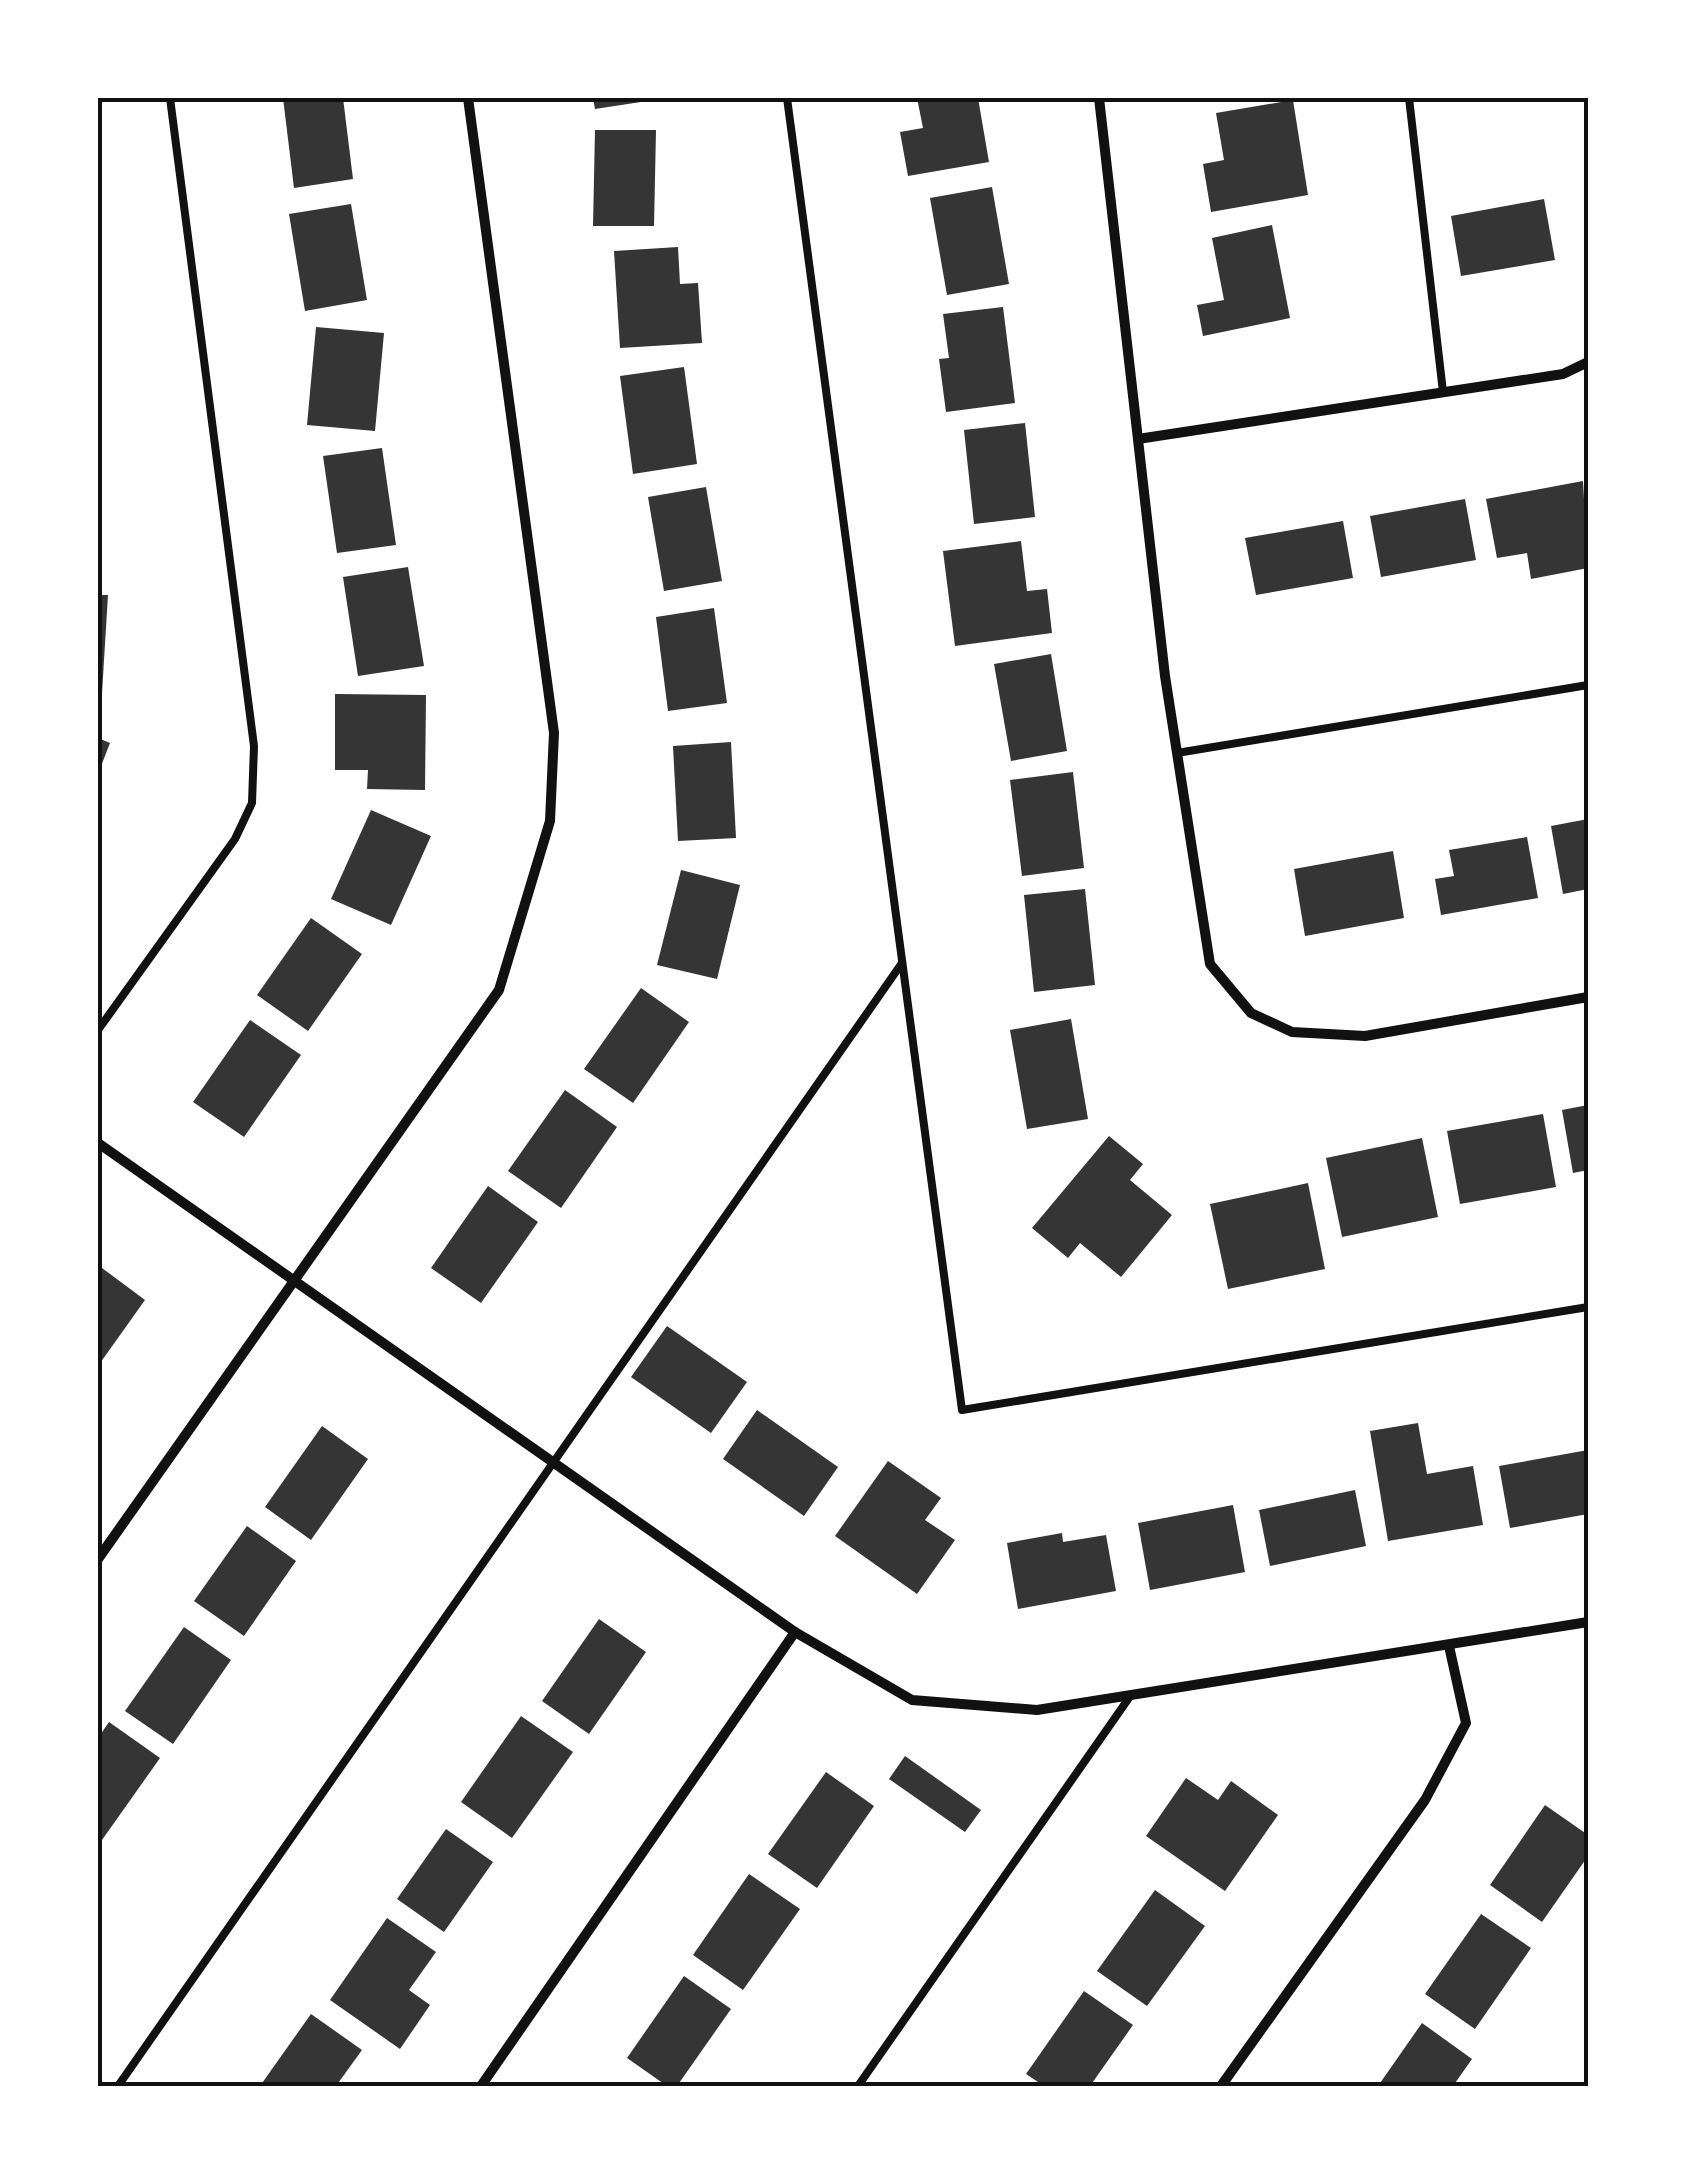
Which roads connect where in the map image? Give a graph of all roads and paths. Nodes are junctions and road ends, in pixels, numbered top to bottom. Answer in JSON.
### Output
{"nodes":[{"id":1,"x":170,"y":98,"type":"edge"},
{"id":2,"x":468,"y":98,"type":"edge"},
{"id":3,"x":787,"y":98,"type":"edge"},
{"id":4,"x":1098,"y":98,"type":"edge"},
{"id":5,"x":1408,"y":98,"type":"edge"},
{"id":6,"x":1588,"y":362,"type":"edge"},
{"id":7,"x":1443,"y":392,"type":"junction"},
{"id":8,"x":1138,"y":439,"type":"junction"},
{"id":9,"x":1588,"y":685,"type":"edge"},
{"id":10,"x":1177,"y":752,"type":"junction"},
{"id":11,"x":902,"y":963,"type":"junction"},
{"id":12,"x":1588,"y":997,"type":"edge"},
{"id":13,"x":98,"y":1030,"type":"edge"},
{"id":14,"x":98,"y":1144,"type":"edge"},
{"id":15,"x":292,"y":1281,"type":"junction"},
{"id":16,"x":1588,"y":1308,"type":"edge"},
{"id":17,"x":555,"y":1465,"type":"junction"},
{"id":18,"x":98,"y":1560,"type":"edge"},
{"id":19,"x":1588,"y":1622,"type":"edge"},
{"id":20,"x":795,"y":1632,"type":"junction"},
{"id":21,"x":1448,"y":1646,"type":"junction"},
{"id":22,"x":1131,"y":1695,"type":"junction"},
{"id":23,"x":118,"y":2086,"type":"edge"},
{"id":24,"x":481,"y":2086,"type":"edge"},
{"id":25,"x":858,"y":2086,"type":"edge"},
{"id":26,"x":1221,"y":2086,"type":"edge"}],
"edges":[{"from":1,"to":13,"type":"lane"},
{"from":2,"to":15,"type":"street"},
{"from":3,"to":11,"type":"lane"},
{"from":4,"to":8,"type":"street"},
{"from":5,"to":7,"type":"lane"},
{"from":6,"to":7,"type":"street"},
{"from":7,"to":8,"type":"street"},
{"from":8,"to":10,"type":"street"},
{"from":9,"to":10,"type":"lane"},
{"from":10,"to":12,"type":"street"},
{"from":11,"to":16,"type":"lane"},
{"from":11,"to":17,"type":"lane"},
{"from":14,"to":15,"type":"street"},
{"from":15,"to":17,"type":"street"},
{"from":15,"to":18,"type":"street"},
{"from":17,"to":20,"type":"street"},
{"from":17,"to":23,"type":"lane"},
{"from":19,"to":21,"type":"street"},
{"from":20,"to":22,"type":"street"},
{"from":20,"to":24,"type":"street"},
{"from":21,"to":22,"type":"street"},
{"from":21,"to":26,"type":"street"},
{"from":22,"to":25,"type":"lane"}]}
